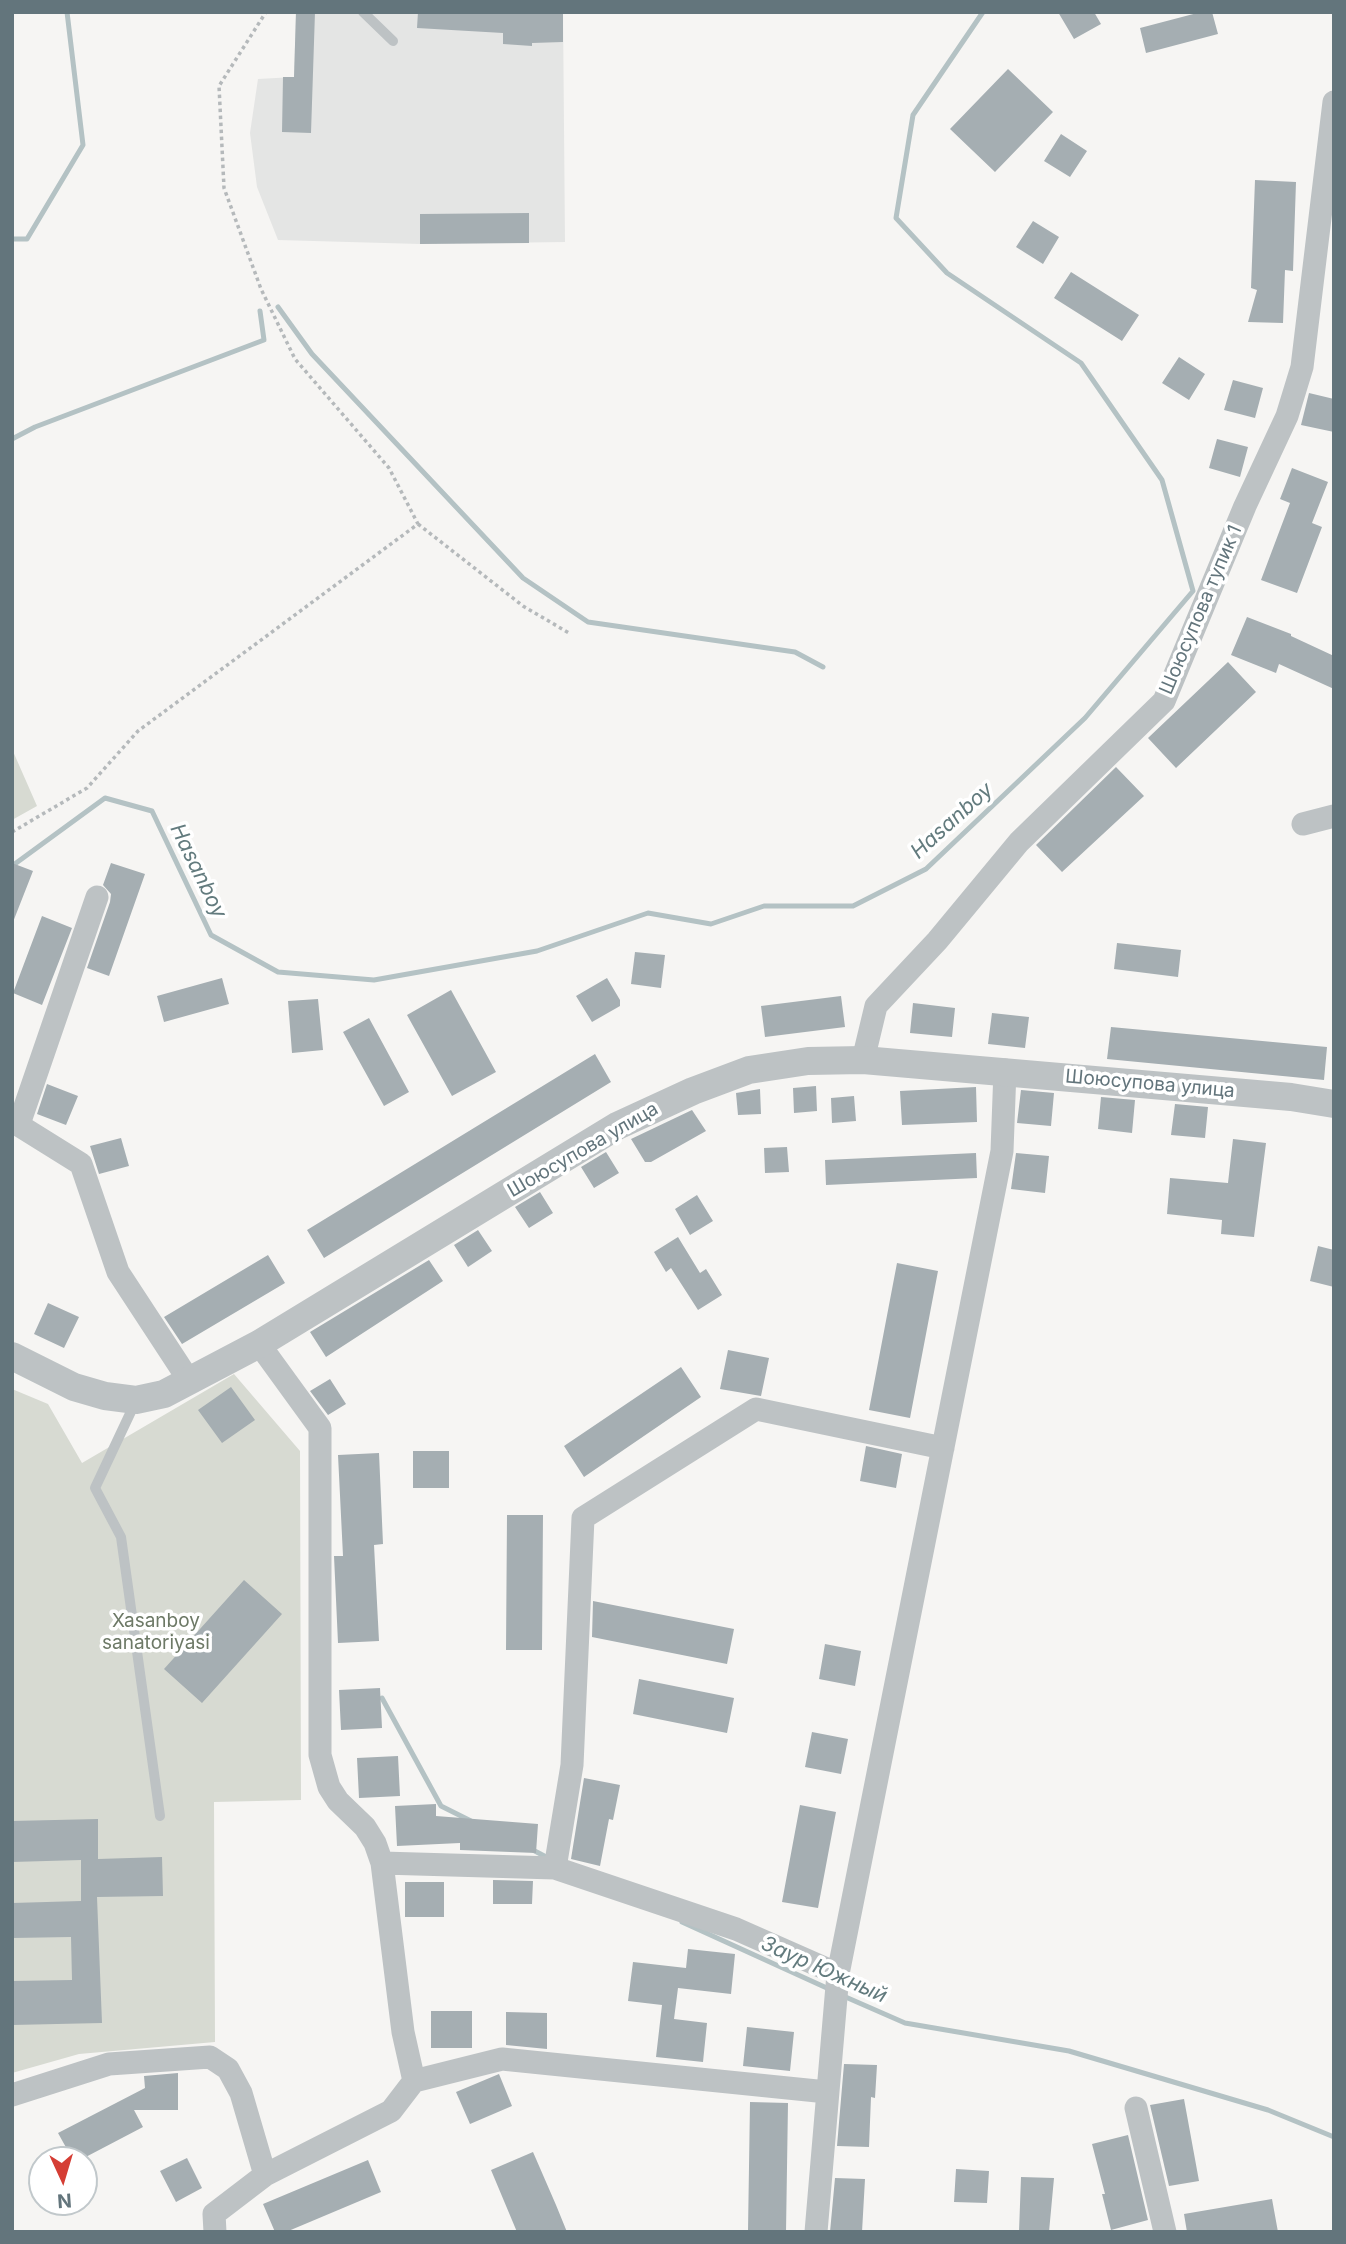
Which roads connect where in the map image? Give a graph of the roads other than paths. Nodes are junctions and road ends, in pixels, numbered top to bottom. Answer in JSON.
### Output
{"nodes":[{"id":1,"x":363,"y":12,"type":"edge"},
{"id":2,"x":393,"y":41,"type":"dead end"},
{"id":3,"x":1334,"y":102,"type":"edge"},
{"id":4,"x":1334,"y":816,"type":"edge"},
{"id":5,"x":1303,"y":824,"type":"dead end"},
{"id":6,"x":97,"y":897,"type":"dead end"},
{"id":7,"x":863,"y":1059,"type":"junction"},
{"id":8,"x":1005,"y":1070,"type":"junction"},
{"id":9,"x":1334,"y":1104,"type":"edge"},
{"id":10,"x":15,"y":1122,"type":"edge"},
{"id":11,"x":259,"y":1344,"type":"junction"},
{"id":12,"x":12,"y":1356,"type":"edge"},
{"id":13,"x":190,"y":1382,"type":"junction"},
{"id":14,"x":136,"y":1400,"type":"junction"},
{"id":15,"x":943,"y":1448,"type":"junction"},
{"id":16,"x":160,"y":1816,"type":"dead end"},
{"id":17,"x":382,"y":1863,"type":"junction"},
{"id":18,"x":555,"y":1868,"type":"junction"},
{"id":19,"x":838,"y":1974,"type":"junction"},
{"id":20,"x":414,"y":2081,"type":"junction"},
{"id":21,"x":828,"y":2092,"type":"junction"},
{"id":22,"x":12,"y":2095,"type":"edge"},
{"id":23,"x":1136,"y":2108,"type":"dead end"},
{"id":24,"x":265,"y":2175,"type":"junction"},
{"id":25,"x":215,"y":2232,"type":"edge"},
{"id":26,"x":816,"y":2232,"type":"edge"},
{"id":27,"x":1165,"y":2232,"type":"edge"}],
"edges":[{"from":1,"to":2,"type":"lane"},
{"from":3,"to":7,"type":"street","name":"Шоюсупова тупик 1"},
{"from":4,"to":5,"type":"street"},
{"from":6,"to":10,"type":"street"},
{"from":7,"to":8,"type":"street","name":"Шоюсупова улица"},
{"from":7,"to":11,"type":"street","name":"Шоюсупова улица"},
{"from":8,"to":9,"type":"street","name":"Шоюсупова улица"},
{"from":8,"to":15,"type":"street"},
{"from":10,"to":13,"type":"street"},
{"from":11,"to":13,"type":"street","name":"Шоюсупова улица"},
{"from":11,"to":17,"type":"street"},
{"from":12,"to":14,"type":"street","name":"Шоюсупова улица"},
{"from":13,"to":14,"type":"street","name":"Шоюсупова улица"},
{"from":14,"to":16,"type":"lane"},
{"from":15,"to":18,"type":"street"},
{"from":15,"to":19,"type":"street"},
{"from":17,"to":18,"type":"street"},
{"from":17,"to":20,"type":"street"},
{"from":18,"to":19,"type":"street"},
{"from":19,"to":21,"type":"street"},
{"from":20,"to":21,"type":"street"},
{"from":20,"to":24,"type":"street"},
{"from":21,"to":26,"type":"street"},
{"from":22,"to":24,"type":"street"},
{"from":23,"to":27,"type":"street"},
{"from":24,"to":25,"type":"street"}]}
